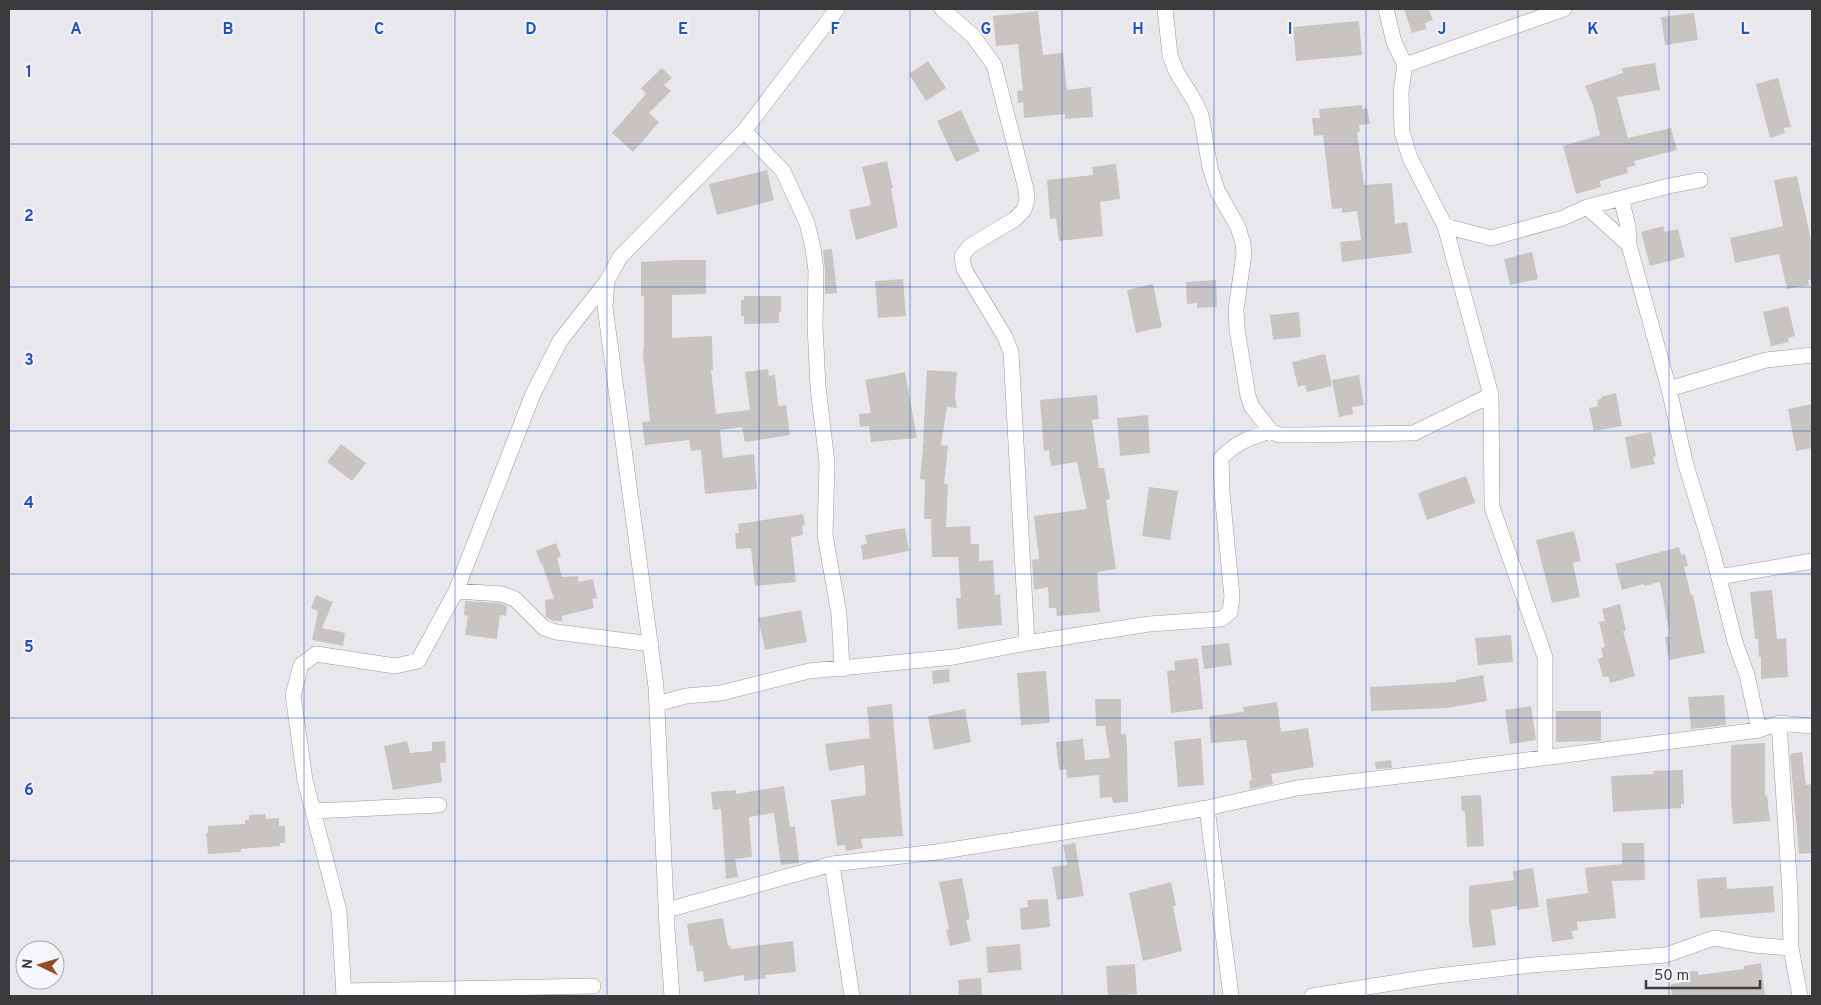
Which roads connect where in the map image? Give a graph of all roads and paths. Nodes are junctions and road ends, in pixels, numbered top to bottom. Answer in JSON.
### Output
{"nodes":[{"id":1,"x":837,"y":9,"type":"edge"},
{"id":2,"x":942,"y":9,"type":"edge"},
{"id":3,"x":1165,"y":9,"type":"edge"},
{"id":4,"x":1386,"y":9,"type":"edge"},
{"id":5,"x":1564,"y":9,"type":"edge"},
{"id":6,"x":1405,"y":64,"type":"junction"},
{"id":7,"x":744,"y":131,"type":"junction"},
{"id":8,"x":1700,"y":180,"type":"dead end"},
{"id":9,"x":1621,"y":198,"type":"junction"},
{"id":10,"x":1587,"y":207,"type":"junction"},
{"id":11,"x":1445,"y":226,"type":"junction"},
{"id":12,"x":1629,"y":244,"type":"junction"},
{"id":13,"x":607,"y":281,"type":"junction"},
{"id":14,"x":1812,"y":355,"type":"edge"},
{"id":15,"x":1669,"y":389,"type":"junction"},
{"id":16,"x":1491,"y":395,"type":"junction"},
{"id":17,"x":1270,"y":431,"type":"junction"},
{"id":18,"x":1812,"y":561,"type":"edge"},
{"id":19,"x":1719,"y":577,"type":"junction"},
{"id":20,"x":456,"y":591,"type":"junction"},
{"id":21,"x":1027,"y":643,"type":"junction"},
{"id":22,"x":651,"y":644,"type":"junction"},
{"id":23,"x":842,"y":669,"type":"junction"},
{"id":24,"x":657,"y":704,"type":"junction"},
{"id":25,"x":1779,"y":724,"type":"junction"},
{"id":26,"x":1812,"y":726,"type":"edge"},
{"id":27,"x":1759,"y":730,"type":"junction"},
{"id":28,"x":1546,"y":757,"type":"junction"},
{"id":29,"x":439,"y":805,"type":"dead end"},
{"id":30,"x":1207,"y":808,"type":"junction"},
{"id":31,"x":313,"y":811,"type":"junction"},
{"id":32,"x":832,"y":864,"type":"junction"},
{"id":33,"x":666,"y":910,"type":"junction"},
{"id":34,"x":1791,"y":948,"type":"junction"},
{"id":35,"x":593,"y":986,"type":"dead end"},
{"id":36,"x":344,"y":993,"type":"edge"},
{"id":37,"x":672,"y":996,"type":"edge"},
{"id":38,"x":852,"y":996,"type":"edge"},
{"id":39,"x":1231,"y":996,"type":"edge"},
{"id":40,"x":1312,"y":996,"type":"edge"},
{"id":41,"x":1800,"y":996,"type":"edge"}],
"edges":[{"from":1,"to":7,"type":"street"},
{"from":2,"to":21,"type":"street"},
{"from":3,"to":17,"type":"street"},
{"from":4,"to":6,"type":"street"},
{"from":5,"to":6,"type":"street"},
{"from":6,"to":11,"type":"street"},
{"from":7,"to":13,"type":"street"},
{"from":7,"to":23,"type":"street"},
{"from":8,"to":9,"type":"street"},
{"from":9,"to":10,"type":"street"},
{"from":9,"to":12,"type":"street"},
{"from":10,"to":11,"type":"street"},
{"from":10,"to":12,"type":"street"},
{"from":11,"to":16,"type":"street"},
{"from":12,"to":15,"type":"street"},
{"from":13,"to":20,"type":"street"},
{"from":13,"to":22,"type":"street"},
{"from":14,"to":15,"type":"street"},
{"from":15,"to":19,"type":"street"},
{"from":16,"to":17,"type":"street"},
{"from":16,"to":28,"type":"street"},
{"from":17,"to":21,"type":"street"},
{"from":18,"to":19,"type":"street"},
{"from":19,"to":27,"type":"street"},
{"from":20,"to":22,"type":"street"},
{"from":20,"to":31,"type":"street"},
{"from":21,"to":23,"type":"street"},
{"from":22,"to":24,"type":"street"},
{"from":23,"to":24,"type":"street"},
{"from":24,"to":33,"type":"street"},
{"from":25,"to":26,"type":"street"},
{"from":25,"to":27,"type":"street"},
{"from":25,"to":34,"type":"street"},
{"from":27,"to":28,"type":"street"},
{"from":28,"to":30,"type":"street"},
{"from":29,"to":31,"type":"street"},
{"from":30,"to":32,"type":"street"},
{"from":30,"to":39,"type":"street"},
{"from":31,"to":36,"type":"street"},
{"from":32,"to":33,"type":"street"},
{"from":32,"to":38,"type":"street"},
{"from":33,"to":37,"type":"street"},
{"from":34,"to":40,"type":"street"},
{"from":34,"to":41,"type":"street"},
{"from":35,"to":36,"type":"street"}]}
